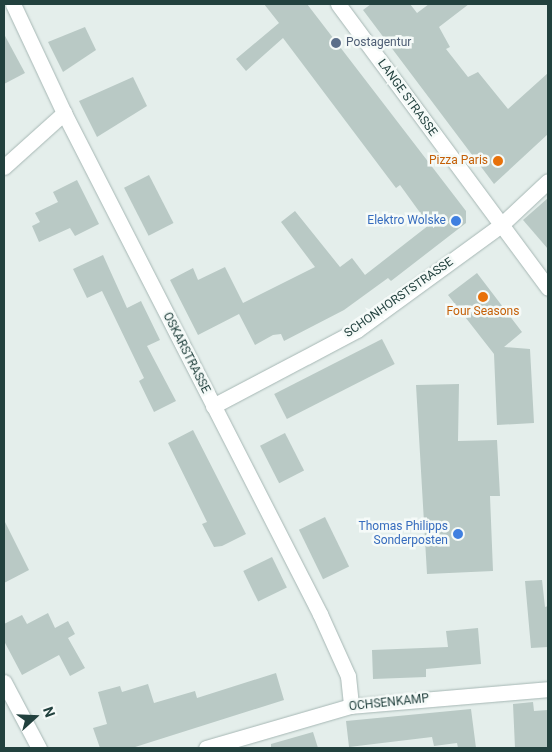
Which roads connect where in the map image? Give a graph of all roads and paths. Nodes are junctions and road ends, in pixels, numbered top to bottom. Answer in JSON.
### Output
{"nodes":[{"id":1,"x":13,"y":4,"type":"edge"},
{"id":2,"x":338,"y":4,"type":"edge"},
{"id":3,"x":64,"y":113,"type":"junction"},
{"id":4,"x":4,"y":168,"type":"edge"},
{"id":5,"x":548,"y":181,"type":"edge"},
{"id":6,"x":501,"y":224,"type":"junction"},
{"id":7,"x":548,"y":288,"type":"edge"},
{"id":8,"x":213,"y":406,"type":"junction"},
{"id":9,"x":4,"y":682,"type":"edge"},
{"id":10,"x":548,"y":689,"type":"edge"},
{"id":11,"x":351,"y":706,"type":"junction"},
{"id":12,"x":39,"y":748,"type":"edge"},
{"id":13,"x":206,"y":748,"type":"edge"}],
"edges":[{"from":1,"to":3,"type":"street","name":"OSKARSTRASSE"},
{"from":2,"to":6,"type":"street","name":"LANGE STRASSE"},
{"from":3,"to":4,"type":"street"},
{"from":3,"to":8,"type":"street","name":"OSKARSTRASSE"},
{"from":5,"to":6,"type":"street","name":"SCHONHORSTSTRASSE"},
{"from":6,"to":7,"type":"street","name":"LANGE STRASSE"},
{"from":6,"to":8,"type":"street","name":"SCHONHORSTSTRASSE"},
{"from":8,"to":11,"type":"street","name":"OSKARSTRASSE"},
{"from":9,"to":12,"type":"street"},
{"from":10,"to":11,"type":"street","name":"OCHSENKAMP"},
{"from":11,"to":13,"type":"street","name":"OCHSENKAMP"}]}
